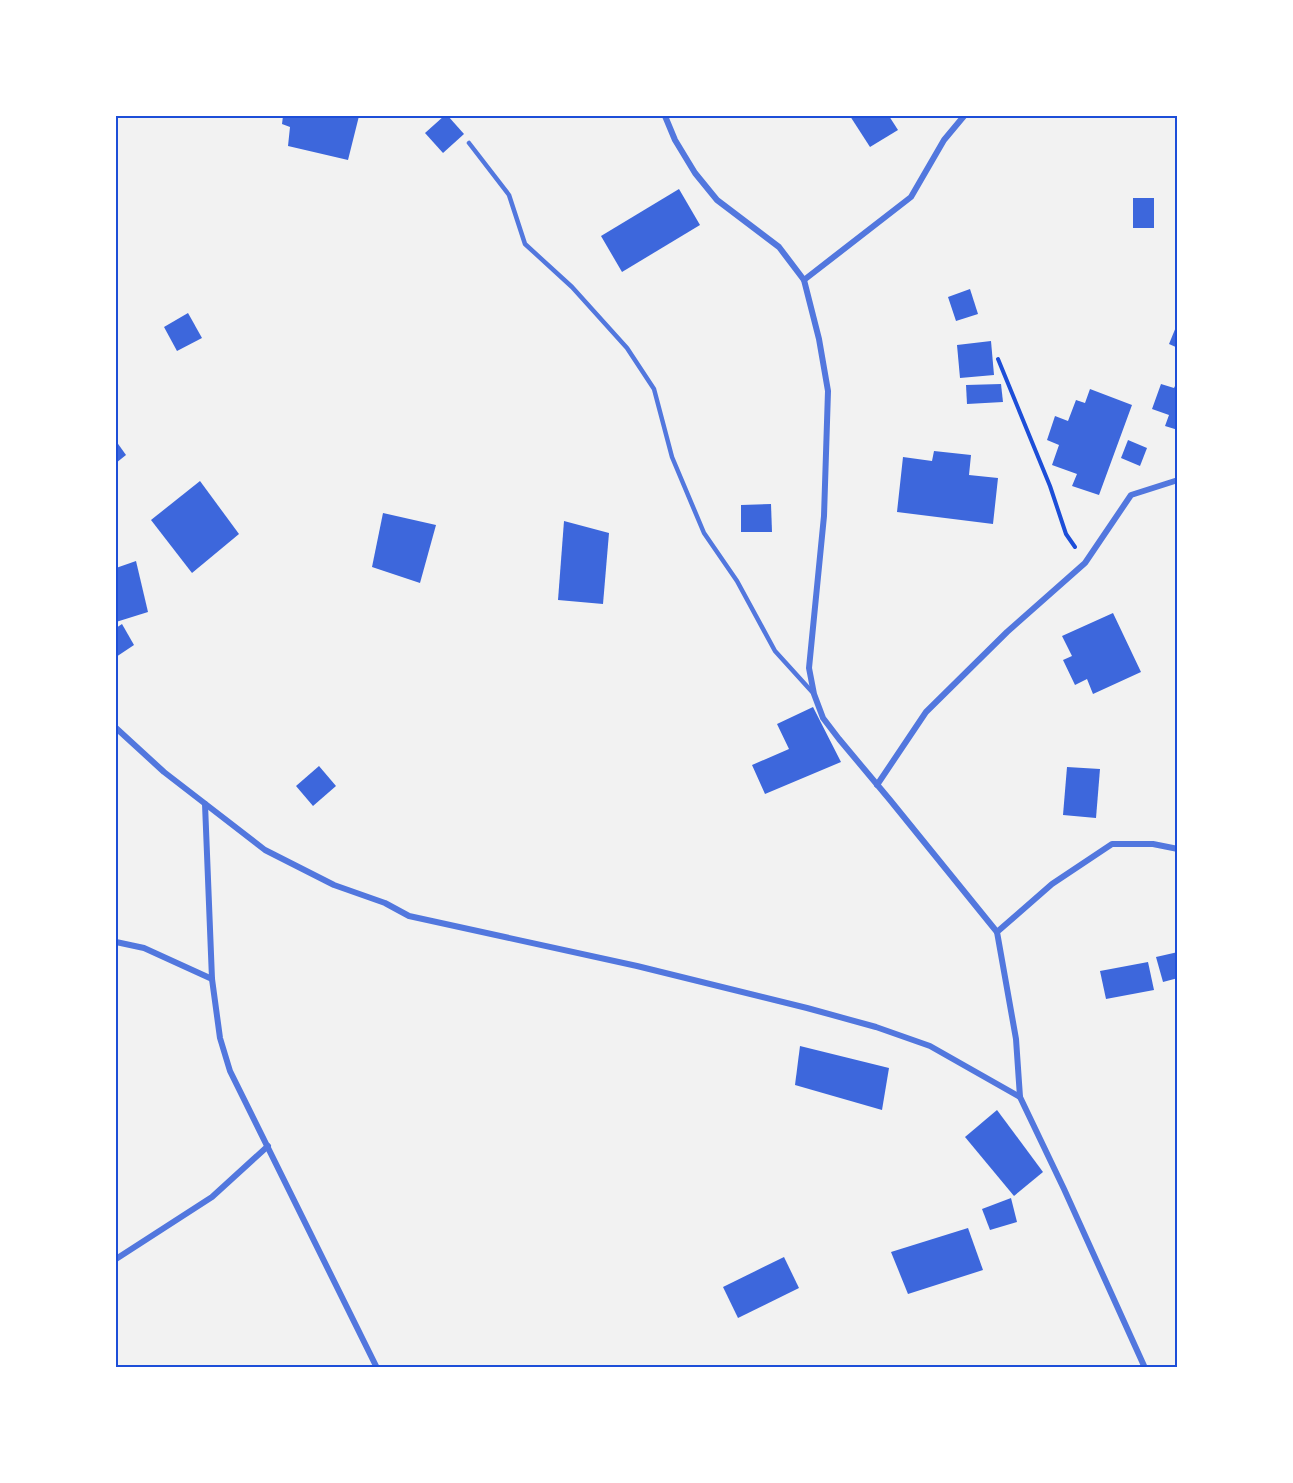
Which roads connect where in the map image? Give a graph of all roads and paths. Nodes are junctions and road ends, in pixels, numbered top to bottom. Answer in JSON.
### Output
{"nodes":[{"id":1,"x":665,"y":116,"type":"edge"},
{"id":2,"x":964,"y":116,"type":"edge"},
{"id":3,"x":469,"y":143,"type":"dead end"},
{"id":4,"x":804,"y":280,"type":"junction"},
{"id":5,"x":999,"y":359,"type":"dead end"},
{"id":6,"x":1178,"y":480,"type":"edge"},
{"id":7,"x":1085,"y":563,"type":"junction"},
{"id":8,"x":814,"y":694,"type":"junction"},
{"id":9,"x":116,"y":728,"type":"edge"},
{"id":10,"x":877,"y":785,"type":"junction"},
{"id":11,"x":205,"y":804,"type":"junction"},
{"id":12,"x":1178,"y":849,"type":"edge"},
{"id":13,"x":997,"y":932,"type":"junction"},
{"id":14,"x":116,"y":942,"type":"edge"},
{"id":15,"x":212,"y":979,"type":"junction"},
{"id":16,"x":1020,"y":1097,"type":"junction"},
{"id":17,"x":268,"y":1146,"type":"junction"},
{"id":18,"x":116,"y":1259,"type":"edge"},
{"id":19,"x":377,"y":1368,"type":"edge"},
{"id":20,"x":1145,"y":1368,"type":"edge"}],
"edges":[{"from":1,"to":4,"type":"street"},
{"from":2,"to":4,"type":"street"},
{"from":3,"to":8,"type":"lane"},
{"from":4,"to":8,"type":"street"},
{"from":5,"to":7,"type":"path"},
{"from":6,"to":7,"type":"street"},
{"from":7,"to":10,"type":"street"},
{"from":8,"to":10,"type":"street"},
{"from":9,"to":11,"type":"street"},
{"from":10,"to":13,"type":"street"},
{"from":11,"to":15,"type":"street"},
{"from":11,"to":16,"type":"street"},
{"from":12,"to":13,"type":"street"},
{"from":13,"to":16,"type":"street"},
{"from":14,"to":15,"type":"street"},
{"from":15,"to":17,"type":"street"},
{"from":16,"to":20,"type":"street"},
{"from":17,"to":18,"type":"street"},
{"from":17,"to":19,"type":"street"}]}
